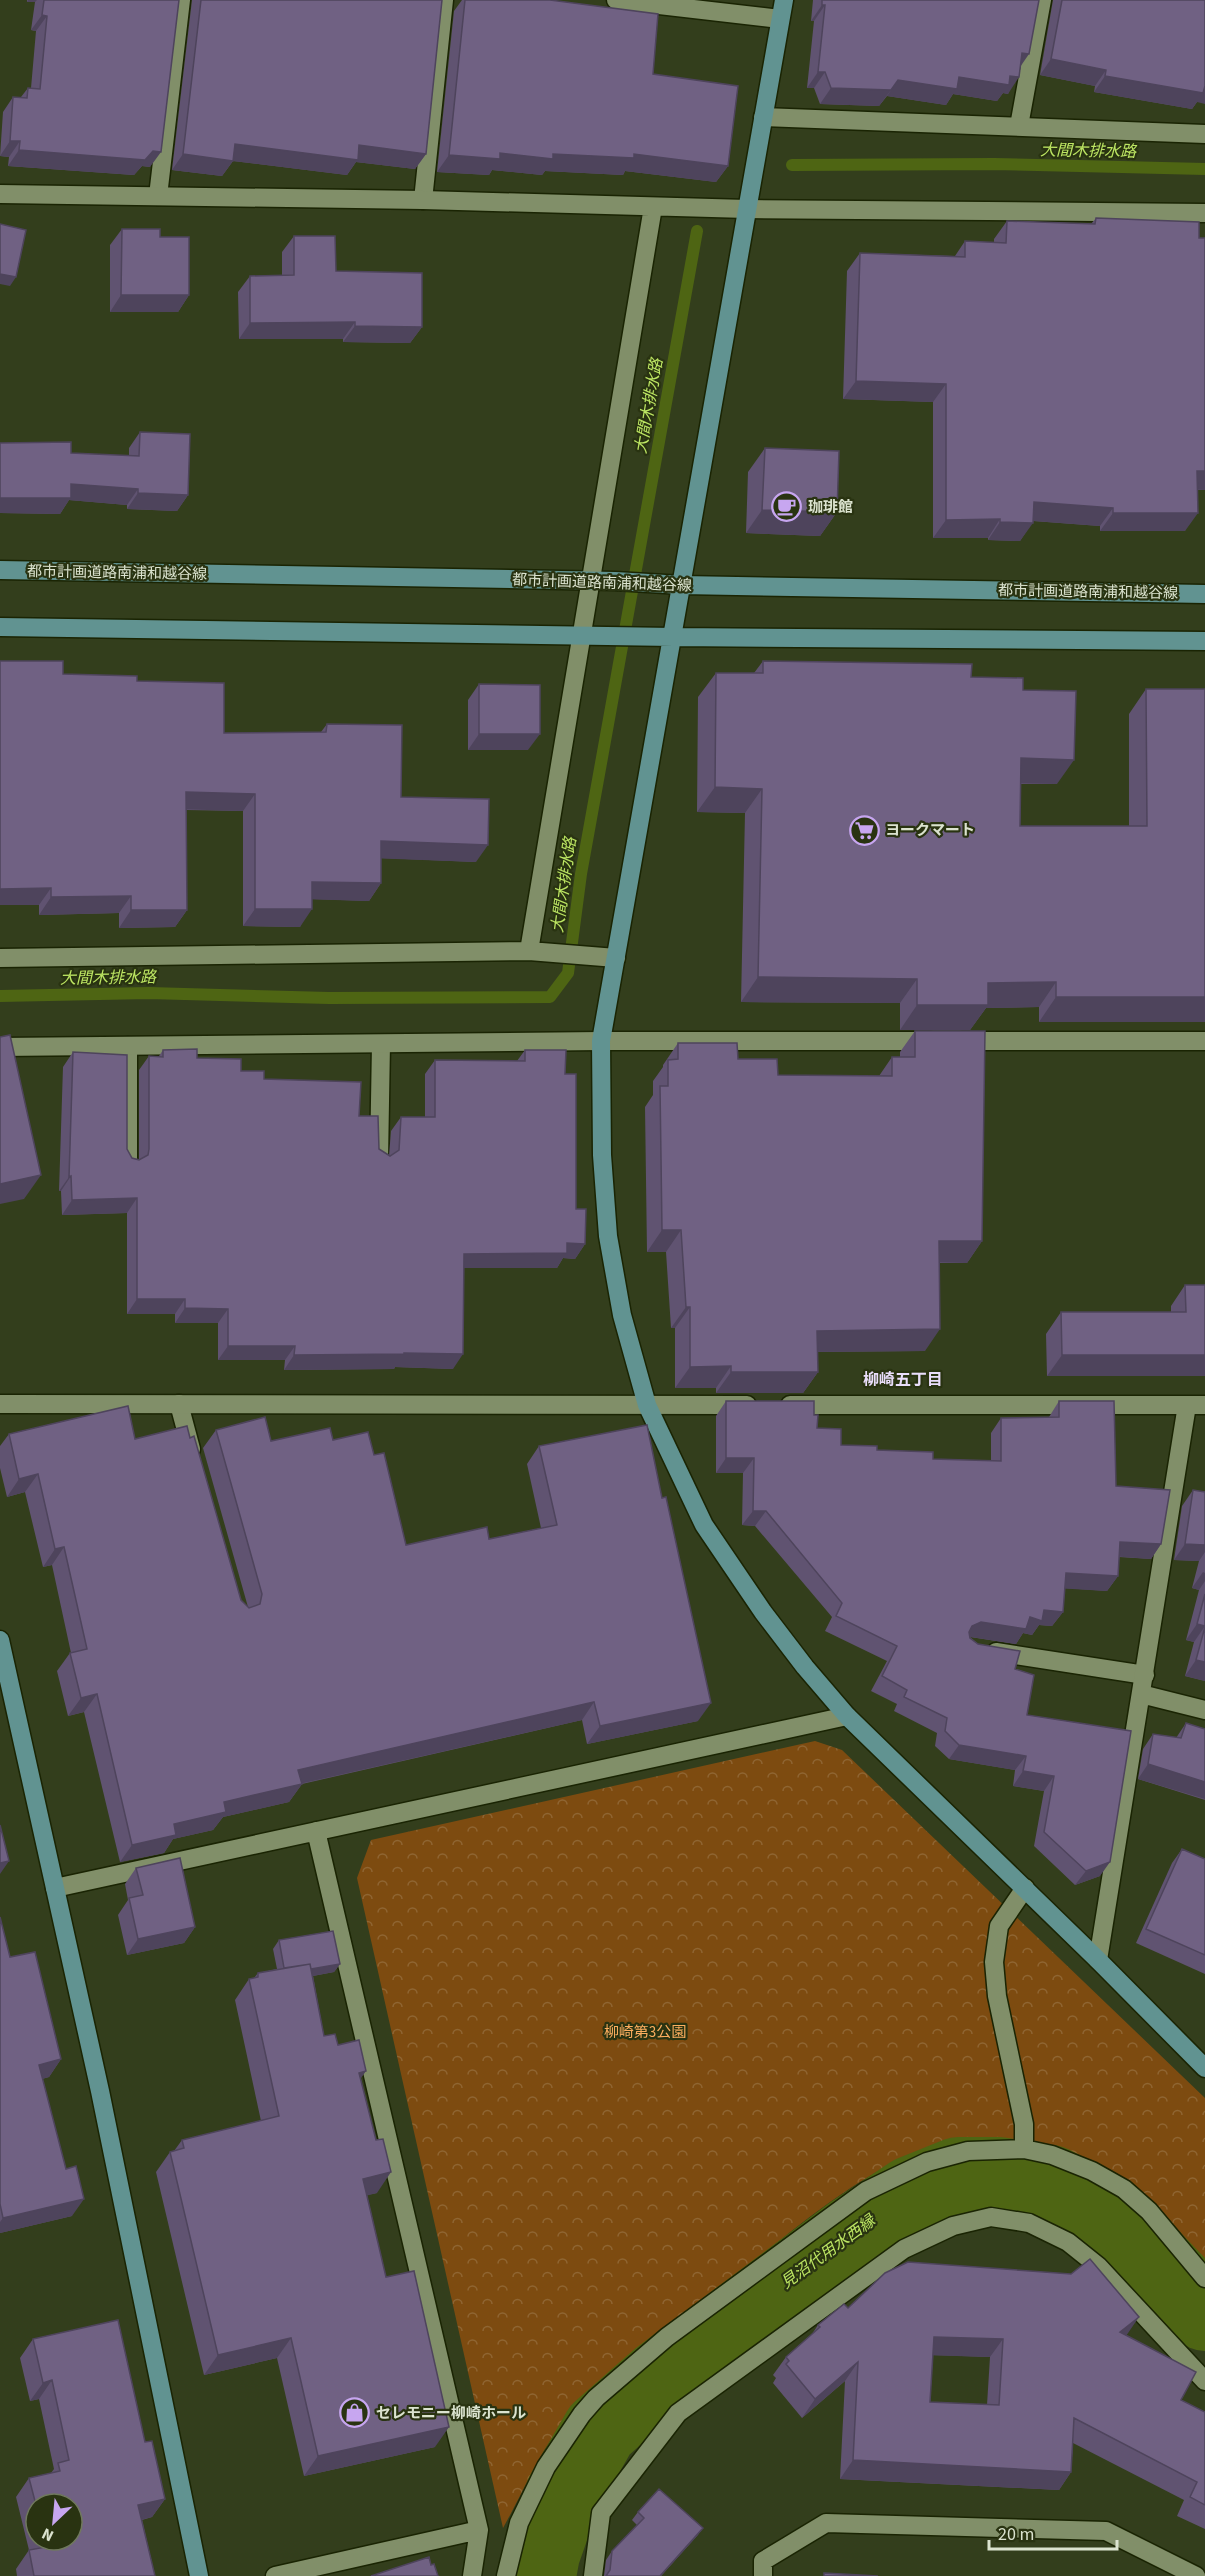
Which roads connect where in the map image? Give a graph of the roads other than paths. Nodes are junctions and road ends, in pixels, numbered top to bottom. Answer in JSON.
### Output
{"nodes":[{"id":1,"x":181,"y":0,"type":"edge"},
{"id":2,"x":444,"y":0,"type":"edge"},
{"id":3,"x":616,"y":0,"type":"edge"},
{"id":4,"x":784,"y":0,"type":"edge"},
{"id":5,"x":1042,"y":0,"type":"edge"},
{"id":6,"x":780,"y":20,"type":"junction"},
{"id":7,"x":763,"y":117,"type":"junction"},
{"id":8,"x":1019,"y":126,"type":"junction"},
{"id":9,"x":1205,"y":134,"type":"edge"},
{"id":10,"x":0,"y":194,"type":"edge"},
{"id":11,"x":158,"y":196,"type":"junction"},
{"id":12,"x":423,"y":200,"type":"junction"},
{"id":13,"x":662,"y":207,"type":"junction"},
{"id":14,"x":747,"y":209,"type":"junction"},
{"id":15,"x":1205,"y":213,"type":"edge"},
{"id":16,"x":0,"y":570,"type":"edge"},
{"id":17,"x":591,"y":581,"type":"junction"},
{"id":18,"x":682,"y":585,"type":"junction"},
{"id":19,"x":1205,"y":594,"type":"edge"},
{"id":20,"x":0,"y":627,"type":"edge"},
{"id":21,"x":592,"y":636,"type":"junction"},
{"id":22,"x":673,"y":638,"type":"junction"},
{"id":23,"x":1205,"y":641,"type":"edge"},
{"id":24,"x":529,"y":951,"type":"junction"},
{"id":25,"x":0,"y":958,"type":"edge"},
{"id":26,"x":616,"y":958,"type":"junction"},
{"id":27,"x":601,"y":1041,"type":"junction"},
{"id":28,"x":1205,"y":1041,"type":"edge"},
{"id":29,"x":381,"y":1044,"type":"junction"},
{"id":30,"x":128,"y":1046,"type":"junction"},
{"id":31,"x":0,"y":1047,"type":"edge"},
{"id":32,"x":380,"y":1159,"type":"edge"},
{"id":33,"x":128,"y":1163,"type":"edge"},
{"id":34,"x":0,"y":1404,"type":"edge"},
{"id":35,"x":179,"y":1404,"type":"junction"},
{"id":36,"x":647,"y":1405,"type":"junction"},
{"id":37,"x":1196,"y":1405,"type":"edge"},
{"id":38,"x":198,"y":1471,"type":"edge"},
{"id":39,"x":0,"y":1640,"type":"edge"},
{"id":40,"x":982,"y":1650,"type":"edge"},
{"id":41,"x":1143,"y":1684,"type":"junction"},
{"id":42,"x":1205,"y":1710,"type":"edge"},
{"id":43,"x":847,"y":1716,"type":"junction"},
{"id":44,"x":316,"y":1831,"type":"junction"},
{"id":45,"x":55,"y":1888,"type":"junction"},
{"id":46,"x":1025,"y":1888,"type":"junction"},
{"id":47,"x":1098,"y":1960,"type":"junction"},
{"id":48,"x":1205,"y":2068,"type":"edge"},
{"id":49,"x":1024,"y":2149,"type":"junction"},
{"id":50,"x":1205,"y":2278,"type":"edge"},
{"id":51,"x":1205,"y":2381,"type":"edge"},
{"id":52,"x":479,"y":2530,"type":"junction"},
{"id":53,"x":199,"y":2576,"type":"edge"},
{"id":54,"x":275,"y":2576,"type":"edge"},
{"id":55,"x":472,"y":2576,"type":"edge"},
{"id":56,"x":506,"y":2576,"type":"edge"},
{"id":57,"x":593,"y":2576,"type":"edge"},
{"id":58,"x":763,"y":2576,"type":"edge"},
{"id":59,"x":1196,"y":2576,"type":"edge"}],
"edges":[{"from":1,"to":11,"type":"street"},
{"from":2,"to":12,"type":"street"},
{"from":3,"to":6,"type":"street"},
{"from":4,"to":6,"type":"street"},
{"from":5,"to":8,"type":"street"},
{"from":6,"to":7,"type":"street"},
{"from":7,"to":8,"type":"street"},
{"from":7,"to":14,"type":"street"},
{"from":8,"to":9,"type":"street"},
{"from":10,"to":11,"type":"street"},
{"from":11,"to":12,"type":"street"},
{"from":12,"to":13,"type":"street"},
{"from":13,"to":14,"type":"street"},
{"from":13,"to":17,"type":"street"},
{"from":14,"to":15,"type":"street"},
{"from":14,"to":18,"type":"street"},
{"from":16,"to":17,"type":"street","name":"都市計画道路南浦和越谷線"},
{"from":17,"to":18,"type":"street","name":"都市計画道路南浦和越谷線"},
{"from":17,"to":21,"type":"street"},
{"from":18,"to":19,"type":"street","name":"都市計画道路南浦和越谷線"},
{"from":18,"to":22,"type":"street"},
{"from":20,"to":21,"type":"street"},
{"from":21,"to":22,"type":"street"},
{"from":21,"to":24,"type":"street"},
{"from":22,"to":23,"type":"street"},
{"from":22,"to":26,"type":"street"},
{"from":24,"to":25,"type":"street"},
{"from":24,"to":26,"type":"street"},
{"from":26,"to":27,"type":"street"},
{"from":27,"to":28,"type":"street"},
{"from":27,"to":29,"type":"street"},
{"from":27,"to":36,"type":"street"},
{"from":29,"to":30,"type":"street"},
{"from":29,"to":32,"type":"street"},
{"from":30,"to":31,"type":"street"},
{"from":30,"to":33,"type":"street"},
{"from":34,"to":35,"type":"street"},
{"from":35,"to":36,"type":"street"},
{"from":35,"to":38,"type":"street"},
{"from":36,"to":37,"type":"street"},
{"from":36,"to":43,"type":"street"},
{"from":37,"to":41,"type":"street"},
{"from":39,"to":45,"type":"street"},
{"from":40,"to":41,"type":"street"},
{"from":41,"to":42,"type":"street"},
{"from":41,"to":47,"type":"street"},
{"from":43,"to":44,"type":"street"},
{"from":43,"to":46,"type":"street"},
{"from":44,"to":45,"type":"street"},
{"from":44,"to":52,"type":"street"},
{"from":45,"to":53,"type":"street"},
{"from":46,"to":47,"type":"street"},
{"from":46,"to":49,"type":"street"},
{"from":47,"to":48,"type":"street"},
{"from":49,"to":50,"type":"street"},
{"from":49,"to":56,"type":"street"},
{"from":51,"to":57,"type":"street"},
{"from":52,"to":54,"type":"street"},
{"from":52,"to":55,"type":"street"},
{"from":58,"to":59,"type":"street"}]}
